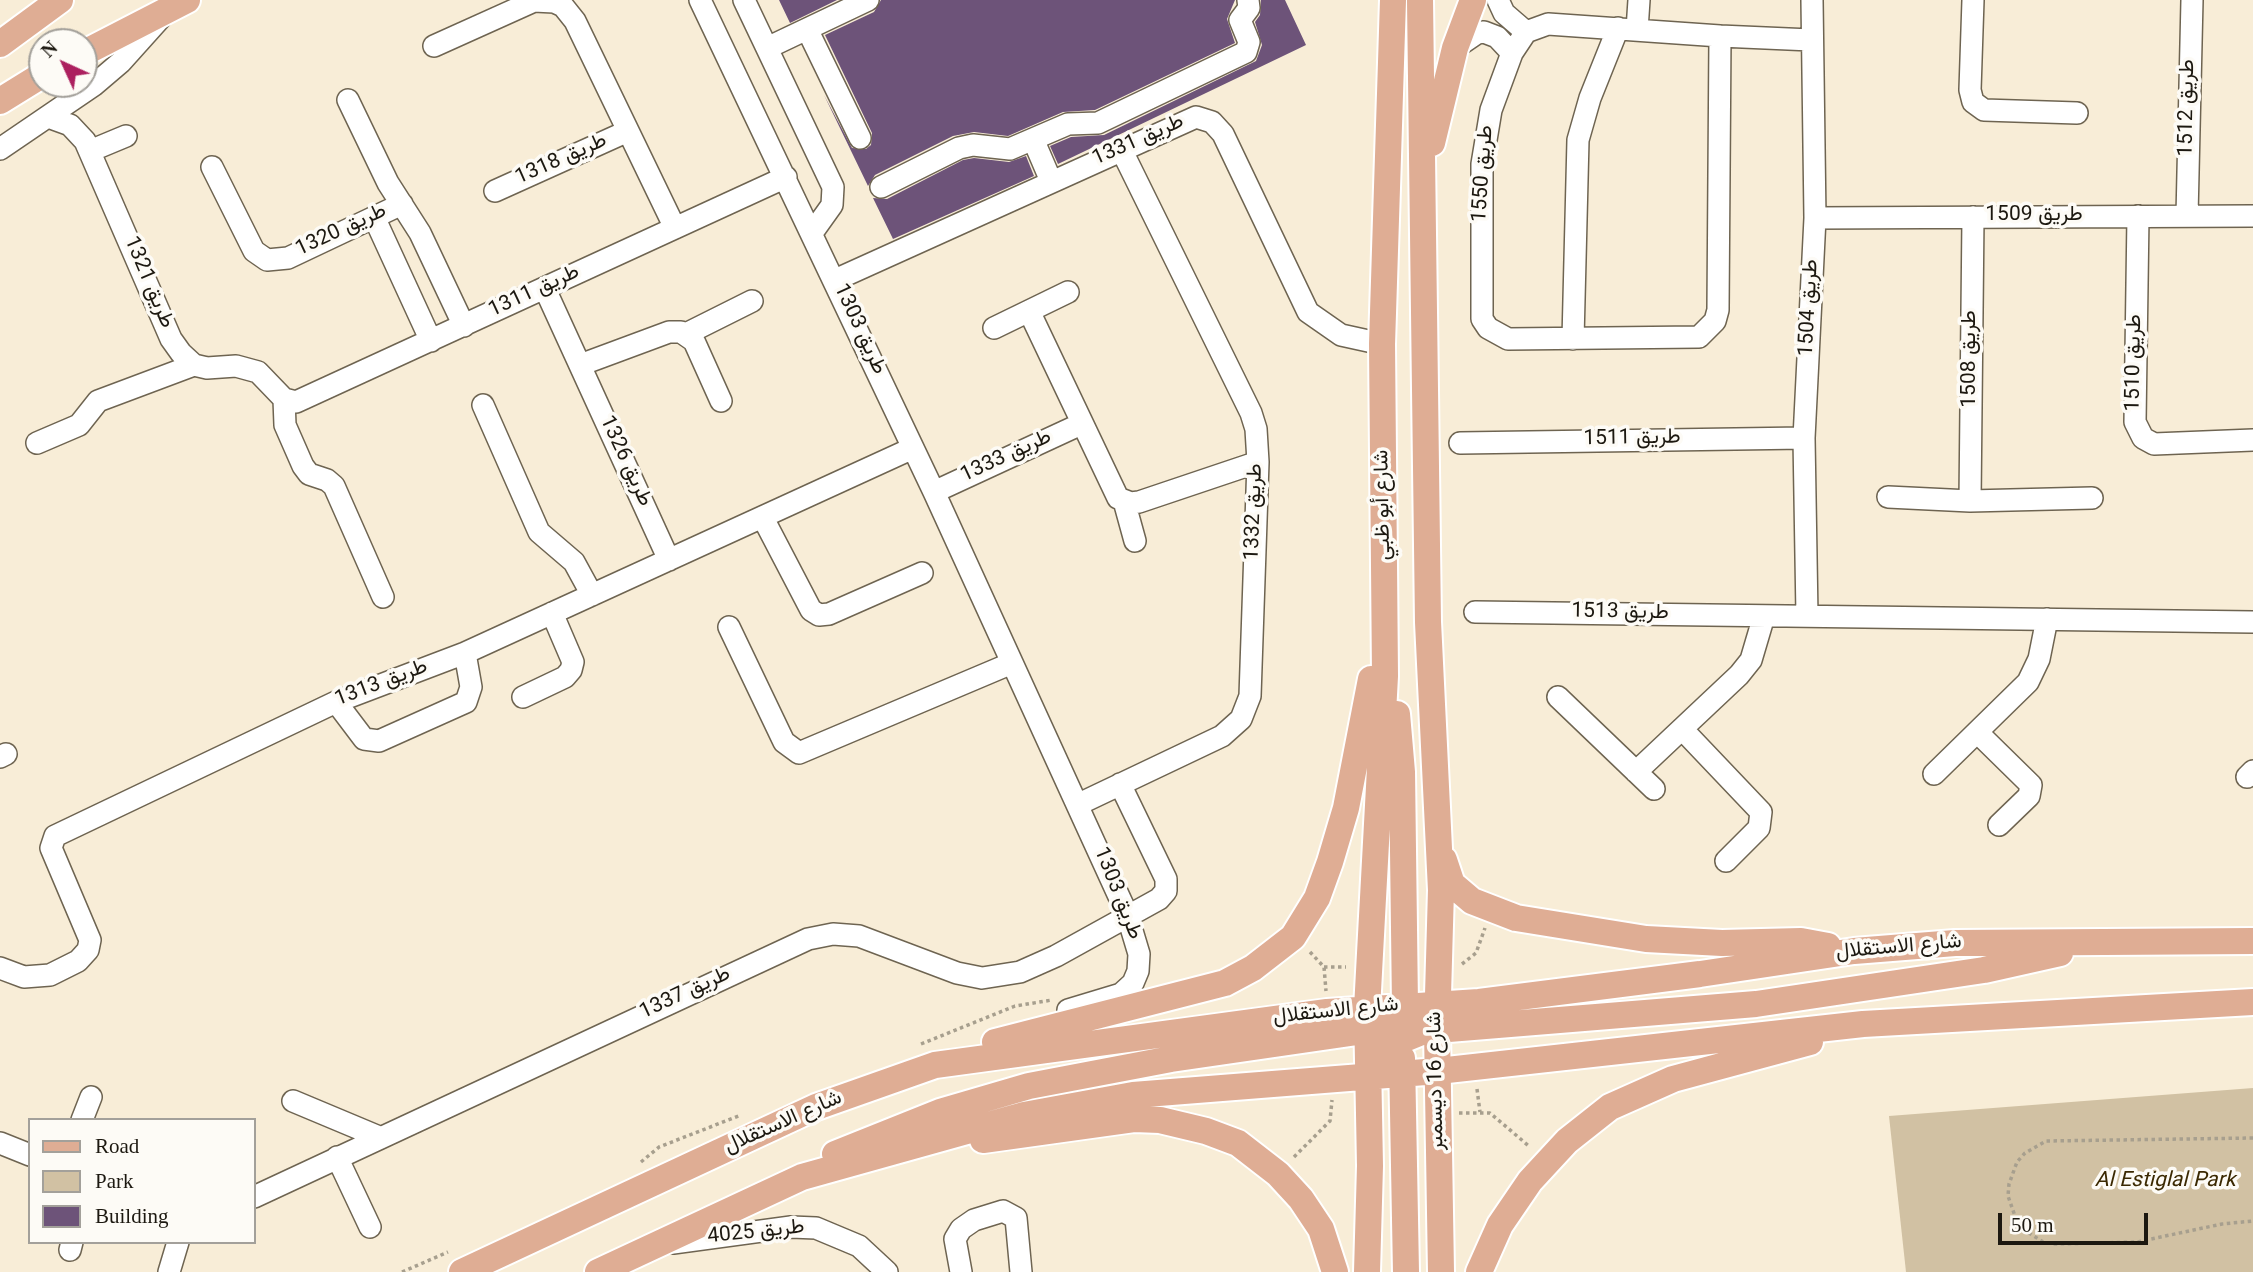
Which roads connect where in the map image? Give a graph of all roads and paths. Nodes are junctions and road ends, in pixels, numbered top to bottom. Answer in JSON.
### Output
{"nodes":[{"id":1,"x":60,"y":0,"type":"edge"},
{"id":2,"x":700,"y":0,"type":"edge"},
{"id":3,"x":744,"y":0,"type":"edge"},
{"id":4,"x":868,"y":0,"type":"edge"},
{"id":5,"x":1248,"y":0,"type":"edge"},
{"id":6,"x":1393,"y":0,"type":"edge"},
{"id":7,"x":1420,"y":0,"type":"edge"},
{"id":8,"x":1473,"y":0,"type":"edge"},
{"id":9,"x":1497,"y":0,"type":"edge"},
{"id":10,"x":1639,"y":0,"type":"edge"},
{"id":11,"x":1812,"y":0,"type":"edge"},
{"id":12,"x":1973,"y":0,"type":"edge"},
{"id":13,"x":2192,"y":0,"type":"edge"},
{"id":14,"x":521,"y":4,"type":"edge"},
{"id":15,"x":178,"y":5,"type":"edge"},
{"id":16,"x":837,"y":7,"type":"edge"},
{"id":17,"x":807,"y":29,"type":"junction"},
{"id":18,"x":1627,"y":29,"type":"junction"},
{"id":19,"x":1527,"y":33,"type":"junction"},
{"id":20,"x":1720,"y":36,"type":"junction"},
{"id":21,"x":1811,"y":40,"type":"junction"},
{"id":22,"x":0,"y":44,"type":"edge"},
{"id":23,"x":98,"y":46,"type":"edge"},
{"id":24,"x":434,"y":46,"type":"dead end"},
{"id":25,"x":767,"y":48,"type":"junction"},
{"id":26,"x":1455,"y":48,"type":"junction"},
{"id":27,"x":1512,"y":53,"type":"junction"},
{"id":28,"x":28,"y":84,"type":"edge"},
{"id":29,"x":348,"y":100,"type":"dead end"},
{"id":30,"x":0,"y":101,"type":"edge"},
{"id":31,"x":2077,"y":113,"type":"dead end"},
{"id":32,"x":48,"y":117,"type":"junction"},
{"id":33,"x":628,"y":131,"type":"junction"},
{"id":34,"x":126,"y":136,"type":"dead end"},
{"id":35,"x":860,"y":138,"type":"dead end"},
{"id":36,"x":1033,"y":139,"type":"junction"},
{"id":37,"x":0,"y":149,"type":"edge"},
{"id":38,"x":1121,"y":149,"type":"junction"},
{"id":39,"x":90,"y":151,"type":"junction"},
{"id":40,"x":212,"y":167,"type":"dead end"},
{"id":41,"x":786,"y":177,"type":"junction"},
{"id":42,"x":1424,"y":179,"type":"junction"},
{"id":43,"x":1051,"y":181,"type":"junction"},
{"id":44,"x":881,"y":187,"type":"dead end"},
{"id":45,"x":495,"y":191,"type":"dead end"},
{"id":46,"x":402,"y":204,"type":"junction"},
{"id":47,"x":2138,"y":216,"type":"junction"},
{"id":48,"x":2187,"y":216,"type":"junction"},
{"id":49,"x":2253,"y":216,"type":"edge"},
{"id":50,"x":1973,"y":217,"type":"junction"},
{"id":51,"x":374,"y":218,"type":"junction"},
{"id":52,"x":1815,"y":218,"type":"junction"},
{"id":53,"x":675,"y":229,"type":"junction"},
{"id":54,"x":812,"y":233,"type":"junction"},
{"id":55,"x":835,"y":281,"type":"junction"},
{"id":56,"x":545,"y":289,"type":"junction"},
{"id":57,"x":1068,"y":292,"type":"dead end"},
{"id":58,"x":752,"y":300,"type":"dead end"},
{"id":59,"x":1029,"y":311,"type":"junction"},
{"id":60,"x":464,"y":326,"type":"junction"},
{"id":61,"x":994,"y":328,"type":"dead end"},
{"id":62,"x":686,"y":334,"type":"junction"},
{"id":63,"x":1573,"y":339,"type":"junction"},
{"id":64,"x":431,"y":341,"type":"junction"},
{"id":65,"x":1382,"y":344,"type":"junction"},
{"id":66,"x":194,"y":365,"type":"junction"},
{"id":67,"x":580,"y":365,"type":"junction"},
{"id":68,"x":284,"y":399,"type":"junction"},
{"id":69,"x":722,"y":401,"type":"dead end"},
{"id":70,"x":483,"y":405,"type":"dead end"},
{"id":71,"x":1081,"y":424,"type":"junction"},
{"id":72,"x":1804,"y":438,"type":"junction"},
{"id":73,"x":2253,"y":440,"type":"edge"},
{"id":74,"x":37,"y":443,"type":"dead end"},
{"id":75,"x":1460,"y":443,"type":"dead end"},
{"id":76,"x":913,"y":448,"type":"junction"},
{"id":77,"x":1258,"y":462,"type":"junction"},
{"id":78,"x":934,"y":492,"type":"junction"},
{"id":79,"x":1888,"y":497,"type":"dead end"},
{"id":80,"x":2092,"y":498,"type":"dead end"},
{"id":81,"x":1124,"y":501,"type":"junction"},
{"id":82,"x":1970,"y":501,"type":"junction"},
{"id":83,"x":763,"y":518,"type":"junction"},
{"id":84,"x":1135,"y":541,"type":"dead end"},
{"id":85,"x":669,"y":560,"type":"junction"},
{"id":86,"x":922,"y":573,"type":"dead end"},
{"id":87,"x":1386,"y":588,"type":"junction"},
{"id":88,"x":592,"y":595,"type":"junction"},
{"id":89,"x":383,"y":597,"type":"dead end"},
{"id":90,"x":1475,"y":612,"type":"dead end"},
{"id":91,"x":552,"y":613,"type":"junction"},
{"id":92,"x":1764,"y":616,"type":"junction"},
{"id":93,"x":1807,"y":616,"type":"junction"},
{"id":94,"x":2047,"y":619,"type":"junction"},
{"id":95,"x":2253,"y":622,"type":"edge"},
{"id":96,"x":729,"y":627,"type":"dead end"},
{"id":97,"x":465,"y":653,"type":"junction"},
{"id":98,"x":1012,"y":663,"type":"junction"},
{"id":99,"x":1385,"y":676,"type":"junction"},
{"id":100,"x":523,"y":697,"type":"dead end"},
{"id":101,"x":1558,"y":698,"type":"dead end"},
{"id":102,"x":336,"y":702,"type":"junction"},
{"id":103,"x":1683,"y":730,"type":"junction"},
{"id":104,"x":1977,"y":732,"type":"junction"},
{"id":105,"x":1636,"y":772,"type":"junction"},
{"id":106,"x":1934,"y":774,"type":"dead end"},
{"id":107,"x":1120,"y":784,"type":"junction"},
{"id":108,"x":1654,"y":789,"type":"dead end"},
{"id":109,"x":1079,"y":804,"type":"junction"},
{"id":110,"x":1999,"y":825,"type":"dead end"},
{"id":111,"x":1439,"y":835,"type":"junction"},
{"id":112,"x":1726,"y":861,"type":"dead end"},
{"id":113,"x":1441,"y":890,"type":"joint"},
{"id":114,"x":1127,"y":914,"type":"junction"},
{"id":115,"x":2115,"y":941,"type":"junction"},
{"id":116,"x":2253,"y":942,"type":"edge"},
{"id":117,"x":1854,"y":951,"type":"junction"},
{"id":118,"x":0,"y":968,"type":"edge"},
{"id":119,"x":2253,"y":1002,"type":"edge"},
{"id":120,"x":1437,"y":1003,"type":"junction"},
{"id":121,"x":1368,"y":1021,"type":"junction"},
{"id":122,"x":1863,"y":1024,"type":"junction"},
{"id":123,"x":1410,"y":1026,"type":"junction"},
{"id":124,"x":989,"y":1043,"type":"junction"},
{"id":125,"x":935,"y":1065,"type":"junction"},
{"id":126,"x":1437,"y":1071,"type":"junction"},
{"id":127,"x":1401,"y":1074,"type":"junction"},
{"id":128,"x":1369,"y":1076,"type":"junction"},
{"id":129,"x":91,"y":1097,"type":"dead end"},
{"id":130,"x":293,"y":1101,"type":"dead end"},
{"id":131,"x":83,"y":1118,"type":"edge"},
{"id":132,"x":379,"y":1137,"type":"junction"},
{"id":133,"x":2253,"y":1138,"type":"edge"},
{"id":134,"x":0,"y":1143,"type":"edge"},
{"id":135,"x":888,"y":1153,"type":"junction"},
{"id":136,"x":28,"y":1154,"type":"edge"},
{"id":137,"x":337,"y":1157,"type":"junction"},
{"id":138,"x":802,"y":1177,"type":"junction"},
{"id":139,"x":256,"y":1196,"type":"edge"},
{"id":140,"x":2253,"y":1221,"type":"edge"},
{"id":141,"x":370,"y":1227,"type":"dead end"},
{"id":142,"x":177,"y":1244,"type":"edge"},
{"id":143,"x":653,"y":1245,"type":"junction"},
{"id":144,"x":169,"y":1272,"type":"edge"},
{"id":145,"x":462,"y":1272,"type":"edge"},
{"id":146,"x":598,"y":1272,"type":"edge"},
{"id":147,"x":887,"y":1272,"type":"edge"},
{"id":148,"x":961,"y":1272,"type":"edge"},
{"id":149,"x":1021,"y":1272,"type":"edge"},
{"id":150,"x":1335,"y":1272,"type":"edge"},
{"id":151,"x":1367,"y":1272,"type":"edge"},
{"id":152,"x":1406,"y":1272,"type":"edge"},
{"id":153,"x":1441,"y":1272,"type":"edge"},
{"id":154,"x":1479,"y":1272,"type":"edge"}],
"edges":[{"from":1,"to":22,"type":"main road"},
{"from":2,"to":41,"type":"street","name":"طريق 1303"},
{"from":3,"to":25,"type":"street"},
{"from":4,"to":16,"type":"street"},
{"from":5,"to":36,"type":"street"},
{"from":6,"to":65,"type":"main road","name":"شارع أبو ظبي"},
{"from":7,"to":42,"type":"main road","name":"شارع أبو ظبي"},
{"from":8,"to":26,"type":"main road"},
{"from":9,"to":19,"type":"street"},
{"from":10,"to":18,"type":"street"},
{"from":11,"to":21,"type":"street","name":"طريق 1504"},
{"from":12,"to":31,"type":"street"},
{"from":13,"to":48,"type":"street","name":"طريق 1512"},
{"from":14,"to":24,"type":"street","name":"طريق 1318"},
{"from":14,"to":33,"type":"street","name":"طريق 1318"},
{"from":15,"to":23,"type":"main road"},
{"from":15,"to":32,"type":"street"},
{"from":16,"to":17,"type":"street"},
{"from":17,"to":25,"type":"street"},
{"from":17,"to":35,"type":"street"},
{"from":18,"to":19,"type":"street"},
{"from":18,"to":20,"type":"street"},
{"from":18,"to":63,"type":"street"},
{"from":19,"to":27,"type":"street","name":"طريق 1550"},
{"from":20,"to":21,"type":"street"},
{"from":20,"to":63,"type":"street","name":"طريق 1550"},
{"from":21,"to":52,"type":"street","name":"طريق 1504"},
{"from":25,"to":54,"type":"street"},
{"from":26,"to":27,"type":"street"},
{"from":26,"to":42,"type":"main road"},
{"from":27,"to":63,"type":"street","name":"طريق 1550"},
{"from":28,"to":30,"type":"main road"},
{"from":29,"to":46,"type":"street","name":"طريق 1320"},
{"from":32,"to":37,"type":"street"},
{"from":32,"to":39,"type":"street","name":"طريق 1321"},
{"from":33,"to":45,"type":"street","name":"طريق 1318"},
{"from":33,"to":53,"type":"street","name":"طريق 1318"},
{"from":34,"to":39,"type":"street"},
{"from":36,"to":43,"type":"street"},
{"from":36,"to":44,"type":"street"},
{"from":38,"to":43,"type":"street","name":"طريق 1331"},
{"from":38,"to":65,"type":"street","name":"طريق 1331"},
{"from":38,"to":77,"type":"street","name":"طريق 1332"},
{"from":39,"to":66,"type":"street","name":"طريق 1321"},
{"from":40,"to":51,"type":"street","name":"طريق 1320"},
{"from":41,"to":53,"type":"street","name":"طريق 1311"},
{"from":41,"to":54,"type":"street","name":"طريق 1303"},
{"from":42,"to":111,"type":"main road","name":"شارع أبو ظبي"},
{"from":43,"to":55,"type":"street","name":"طريق 1331"},
{"from":46,"to":51,"type":"street","name":"طريق 1320"},
{"from":46,"to":60,"type":"street","name":"طريق 1320"},
{"from":47,"to":48,"type":"street","name":"طريق 1509"},
{"from":47,"to":50,"type":"street","name":"طريق 1509"},
{"from":47,"to":73,"type":"street","name":"طريق 1510"},
{"from":48,"to":49,"type":"street","name":"طريق 1509"},
{"from":50,"to":52,"type":"street","name":"طريق 1509"},
{"from":50,"to":82,"type":"street","name":"طريق 1508"},
{"from":51,"to":64,"type":"street"},
{"from":52,"to":72,"type":"street","name":"طريق 1504"},
{"from":53,"to":56,"type":"street","name":"طريق 1311"},
{"from":54,"to":55,"type":"street","name":"طريق 1303"},
{"from":55,"to":76,"type":"street","name":"طريق 1303"},
{"from":56,"to":60,"type":"street","name":"طريق 1311"},
{"from":56,"to":67,"type":"street","name":"طريق 1326"},
{"from":57,"to":59,"type":"street"},
{"from":58,"to":62,"type":"street"},
{"from":59,"to":61,"type":"street"},
{"from":59,"to":71,"type":"street"},
{"from":60,"to":64,"type":"street","name":"طريق 1311"},
{"from":62,"to":67,"type":"street"},
{"from":62,"to":69,"type":"street"},
{"from":64,"to":68,"type":"street","name":"طريق 1311"},
{"from":65,"to":87,"type":"main road","name":"شارع أبو ظبي"},
{"from":66,"to":68,"type":"street"},
{"from":66,"to":74,"type":"street"},
{"from":67,"to":85,"type":"street","name":"طريق 1326"},
{"from":68,"to":89,"type":"street"},
{"from":70,"to":88,"type":"street"},
{"from":71,"to":78,"type":"street","name":"طريق 1333"},
{"from":71,"to":81,"type":"street"},
{"from":72,"to":75,"type":"street","name":"طريق 1511"},
{"from":72,"to":93,"type":"street","name":"طريق 1504"},
{"from":76,"to":78,"type":"street","name":"طريق 1303"},
{"from":76,"to":83,"type":"street","name":"طريق 1313"},
{"from":77,"to":81,"type":"street"},
{"from":77,"to":107,"type":"street","name":"طريق 1332"},
{"from":78,"to":98,"type":"street","name":"طريق 1303"},
{"from":79,"to":82,"type":"street"},
{"from":80,"to":82,"type":"street"},
{"from":81,"to":84,"type":"street"},
{"from":83,"to":85,"type":"street","name":"طريق 1313"},
{"from":83,"to":86,"type":"street"},
{"from":85,"to":88,"type":"street","name":"طريق 1313"},
{"from":87,"to":99,"type":"main road","name":"شارع أبو ظبي"},
{"from":87,"to":124,"type":"main road"},
{"from":88,"to":91,"type":"street","name":"طريق 1313"},
{"from":90,"to":92,"type":"street","name":"طريق 1513"},
{"from":91,"to":97,"type":"street","name":"طريق 1313"},
{"from":91,"to":100,"type":"street"},
{"from":92,"to":93,"type":"street","name":"طريق 1513"},
{"from":92,"to":103,"type":"street"},
{"from":93,"to":94,"type":"street","name":"طريق 1513"},
{"from":94,"to":95,"type":"street","name":"طريق 1513"},
{"from":94,"to":104,"type":"street"},
{"from":96,"to":98,"type":"street"},
{"from":97,"to":102,"type":"street","name":"طريق 1313"},
{"from":97,"to":102,"type":"street"},
{"from":98,"to":109,"type":"street","name":"طريق 1303"},
{"from":99,"to":121,"type":"main road","name":"شارع أبو ظبي"},
{"from":99,"to":123,"type":"main road"},
{"from":101,"to":105,"type":"street"},
{"from":102,"to":118,"type":"street","name":"طريق 1313"},
{"from":103,"to":105,"type":"street"},
{"from":103,"to":112,"type":"street"},
{"from":104,"to":106,"type":"street"},
{"from":104,"to":110,"type":"street"},
{"from":105,"to":108,"type":"street"},
{"from":107,"to":109,"type":"street","name":"طريق 1332"},
{"from":107,"to":114,"type":"street","name":"طريق 1337"},
{"from":109,"to":114,"type":"street","name":"طريق 1303"},
{"from":111,"to":113,"type":"main road","name":"شارع أبو ظبي"},
{"from":111,"to":117,"type":"main road"},
{"from":113,"to":120,"type":"main road","name":"شارع 16 ديسمبر"},
{"from":114,"to":124,"type":"street","name":"طريق 1303"},
{"from":114,"to":132,"type":"street","name":"طريق 1337"},
{"from":115,"to":116,"type":"main road","name":"شارع الاستقلال"},
{"from":115,"to":117,"type":"main road","name":"شارع الاستقلال"},
{"from":115,"to":123,"type":"main road","name":"شارع الاستقلال"},
{"from":117,"to":120,"type":"main road","name":"شارع الاستقلال"},
{"from":119,"to":122,"type":"main road"},
{"from":120,"to":123,"type":"main road","name":"شارع 16 ديسمبر"},
{"from":121,"to":123,"type":"main road","name":"شارع الاستقلال"},
{"from":121,"to":125,"type":"main road","name":"شارع الاستقلال"},
{"from":121,"to":128,"type":"main road"},
{"from":121,"to":138,"type":"main road"},
{"from":122,"to":126,"type":"main road"},
{"from":122,"to":154,"type":"main road"},
{"from":123,"to":126,"type":"main road"},
{"from":123,"to":127,"type":"main road"},
{"from":123,"to":128,"type":"main road"},
{"from":124,"to":125,"type":"main road"},
{"from":125,"to":145,"type":"main road","name":"شارع الاستقلال"},
{"from":126,"to":127,"type":"main road"},
{"from":126,"to":153,"type":"main road","name":"شارع 16 ديسمبر"},
{"from":127,"to":128,"type":"main road"},
{"from":127,"to":152,"type":"main road"},
{"from":128,"to":135,"type":"main road"},
{"from":128,"to":151,"type":"main road"},
{"from":129,"to":131,"type":"street"},
{"from":130,"to":132,"type":"street"},
{"from":132,"to":137,"type":"street","name":"طريق 1337"},
{"from":133,"to":140,"type":"path"},
{"from":134,"to":136,"type":"street"},
{"from":135,"to":138,"type":"main road"},
{"from":135,"to":150,"type":"main road"},
{"from":137,"to":139,"type":"street","name":"طريق 1337"},
{"from":137,"to":141,"type":"street"},
{"from":138,"to":143,"type":"main road"},
{"from":142,"to":144,"type":"street"},
{"from":143,"to":146,"type":"main road"},
{"from":143,"to":147,"type":"street","name":"طريق 4025"},
{"from":148,"to":149,"type":"street"}]}
